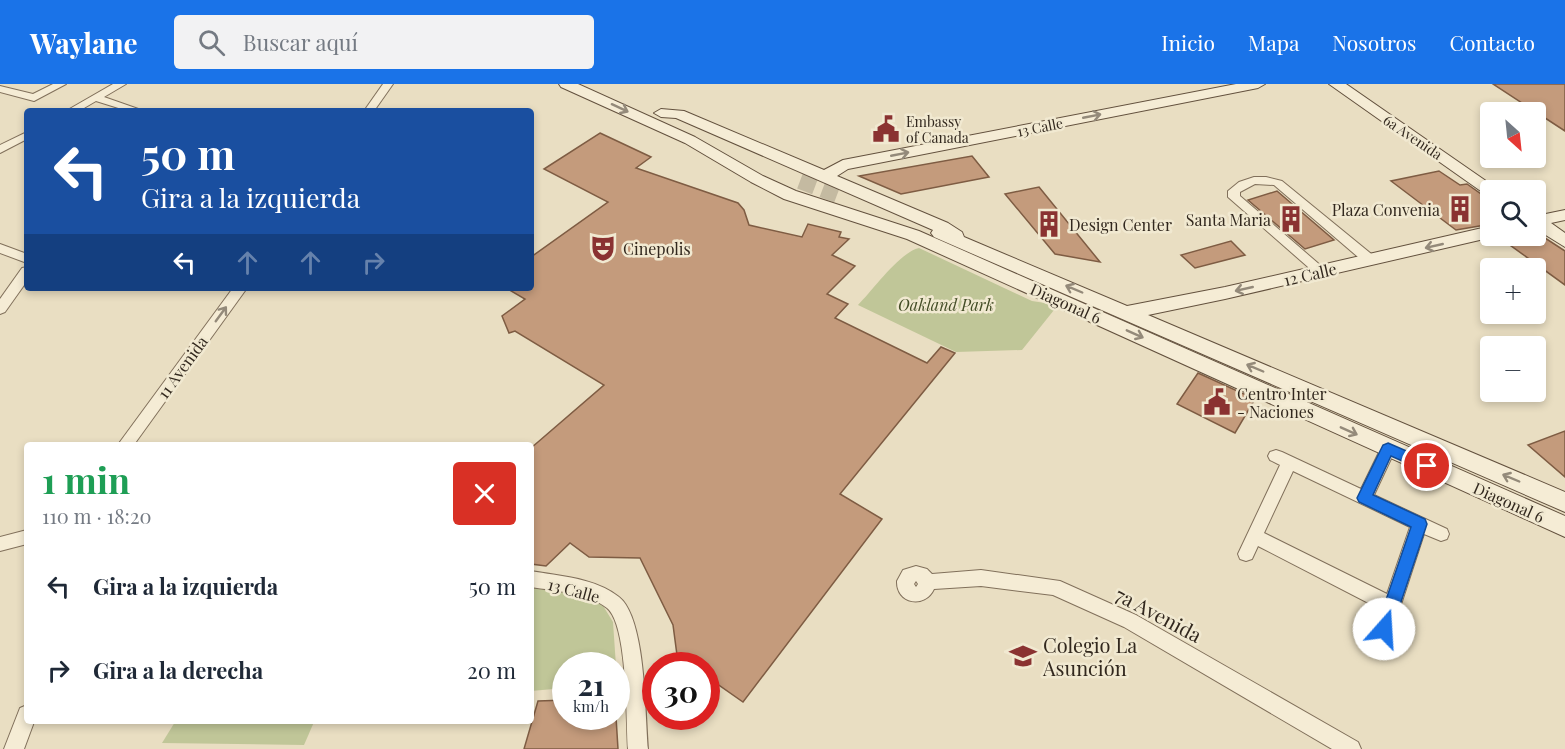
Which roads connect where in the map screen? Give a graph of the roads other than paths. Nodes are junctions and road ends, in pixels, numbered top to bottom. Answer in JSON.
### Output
{"nodes":[{"id":1,"x":61,"y":84,"type":"edge"},
{"id":2,"x":121,"y":84,"type":"edge"},
{"id":3,"x":388,"y":84,"type":"edge"},
{"id":4,"x":566,"y":84,"type":"edge"},
{"id":5,"x":596,"y":84,"type":"edge"},
{"id":6,"x":1258,"y":84,"type":"edge"},
{"id":7,"x":1336,"y":84,"type":"edge"},
{"id":8,"x":0,"y":89,"type":"edge"},
{"id":9,"x":96,"y":98,"type":"junction"},
{"id":10,"x":77,"y":108,"type":"edge"},
{"id":11,"x":129,"y":108,"type":"edge"},
{"id":12,"x":371,"y":108,"type":"edge"},
{"id":13,"x":661,"y":113,"type":"junction"},
{"id":14,"x":24,"y":137,"type":"edge"},
{"id":15,"x":706,"y":148,"type":"junction"},
{"id":16,"x":0,"y":150,"type":"edge"},
{"id":17,"x":843,"y":165,"type":"junction"},
{"id":18,"x":825,"y":177,"type":"junction"},
{"id":19,"x":800,"y":181,"type":"tunnel mouth"},
{"id":20,"x":1480,"y":182,"type":"edge"},
{"id":21,"x":840,"y":189,"type":"junction"},
{"id":22,"x":1565,"y":215,"type":"edge"},
{"id":23,"x":1546,"y":219,"type":"edge"},
{"id":24,"x":1546,"y":228,"type":"edge"},
{"id":25,"x":1480,"y":235,"type":"edge"},
{"id":26,"x":1565,"y":241,"type":"edge"},
{"id":27,"x":0,"y":248,"type":"edge"},
{"id":28,"x":24,"y":258,"type":"edge"},
{"id":29,"x":1370,"y":260,"type":"junction"},
{"id":30,"x":1321,"y":272,"type":"junction"},
{"id":31,"x":24,"y":275,"type":"edge"},
{"id":32,"x":238,"y":291,"type":"edge"},
{"id":33,"x":1186,"y":301,"type":"junction"},
{"id":34,"x":0,"y":309,"type":"edge"},
{"id":35,"x":1128,"y":312,"type":"junction"},
{"id":36,"x":1188,"y":339,"type":"junction"},
{"id":37,"x":1219,"y":372,"type":"junction"},
{"id":38,"x":127,"y":442,"type":"edge"},
{"id":39,"x":1388,"y":448,"type":"junction"},
{"id":40,"x":1364,"y":498,"type":"junction"},
{"id":41,"x":1565,"y":502,"type":"edge"},
{"id":42,"x":1419,"y":524,"type":"junction"},
{"id":43,"x":1565,"y":527,"type":"edge"},
{"id":44,"x":1442,"y":534,"type":"dead end"},
{"id":45,"x":1255,"y":536,"type":"junction"},
{"id":46,"x":24,"y":538,"type":"edge"},
{"id":47,"x":0,"y":544,"type":"edge"},
{"id":48,"x":1246,"y":554,"type":"dead end"},
{"id":49,"x":534,"y":580,"type":"edge"},
{"id":50,"x":926,"y":582,"type":"dead end"},
{"id":51,"x":1392,"y":606,"type":"junction"},
{"id":52,"x":1384,"y":629,"type":"dead end"},
{"id":53,"x":24,"y":724,"type":"edge"},
{"id":54,"x":14,"y":749,"type":"edge"},
{"id":55,"x":638,"y":749,"type":"edge"},
{"id":56,"x":1351,"y":749,"type":"edge"}],
"edges":[{"from":1,"to":8,"type":"street"},
{"from":2,"to":9,"type":"street"},
{"from":3,"to":12,"type":"street"},
{"from":4,"to":15,"type":"main road","one_way":true},
{"from":5,"to":13,"type":"main road","name":"Diagonal 6"},
{"from":17,"to":6,"type":"main road","name":"13 Calle","one_way":true},
{"from":7,"to":20,"type":"main road","name":"6a Avenida"},
{"from":9,"to":10,"type":"street"},
{"from":9,"to":11,"type":"street"},
{"from":13,"to":18,"type":"main road","name":"Diagonal 6"},
{"from":13,"to":19,"type":"main road","name":"Diagonal 6"},
{"from":14,"to":16,"type":"street"},
{"from":15,"to":18,"type":"main road","name":"13 Calle"},
{"from":15,"to":37,"type":"main road","name":"Diagonal 6","one_way":true},
{"from":17,"to":18,"type":"main road","name":"13 Calle"},
{"from":17,"to":21,"type":"main road"},
{"from":18,"to":21,"type":"main road","name":"Diagonal 6"},
{"from":35,"to":21,"type":"main road","name":"Diagonal 6","one_way":true},
{"from":22,"to":23,"type":"main road"},
{"from":24,"to":26,"type":"main road"},
{"from":25,"to":29,"type":"main road","name":"12 Calle","one_way":true},
{"from":27,"to":28,"type":"street"},
{"from":29,"to":30,"type":"main road","name":"12 Calle"},
{"from":29,"to":30,"type":"street"},
{"from":30,"to":33,"type":"main road","name":"12 Calle","one_way":true},
{"from":31,"to":34,"type":"street"},
{"from":38,"to":32,"type":"street","name":"11 Avenida","one_way":true},
{"from":33,"to":35,"type":"main road","name":"12 Calle"},
{"from":33,"to":36,"type":"main road"},
{"from":35,"to":36,"type":"main road","name":"Diagonal 6"},
{"from":36,"to":37,"type":"main road"},
{"from":41,"to":36,"type":"main road","name":"Diagonal 6","one_way":true},
{"from":37,"to":39,"type":"main road","name":"Diagonal 6","one_way":true},
{"from":39,"to":40,"type":"street"},
{"from":39,"to":43,"type":"main road","name":"Diagonal 6"},
{"from":40,"to":42,"type":"street"},
{"from":40,"to":45,"type":"street"},
{"from":42,"to":44,"type":"street"},
{"from":42,"to":51,"type":"street"},
{"from":45,"to":48,"type":"street"},
{"from":45,"to":51,"type":"street"},
{"from":46,"to":47,"type":"street"},
{"from":49,"to":55,"type":"street","name":"13 Calle"},
{"from":50,"to":56,"type":"street","name":"7a Avenida"},
{"from":51,"to":52,"type":"street"},
{"from":53,"to":54,"type":"street"}]}
